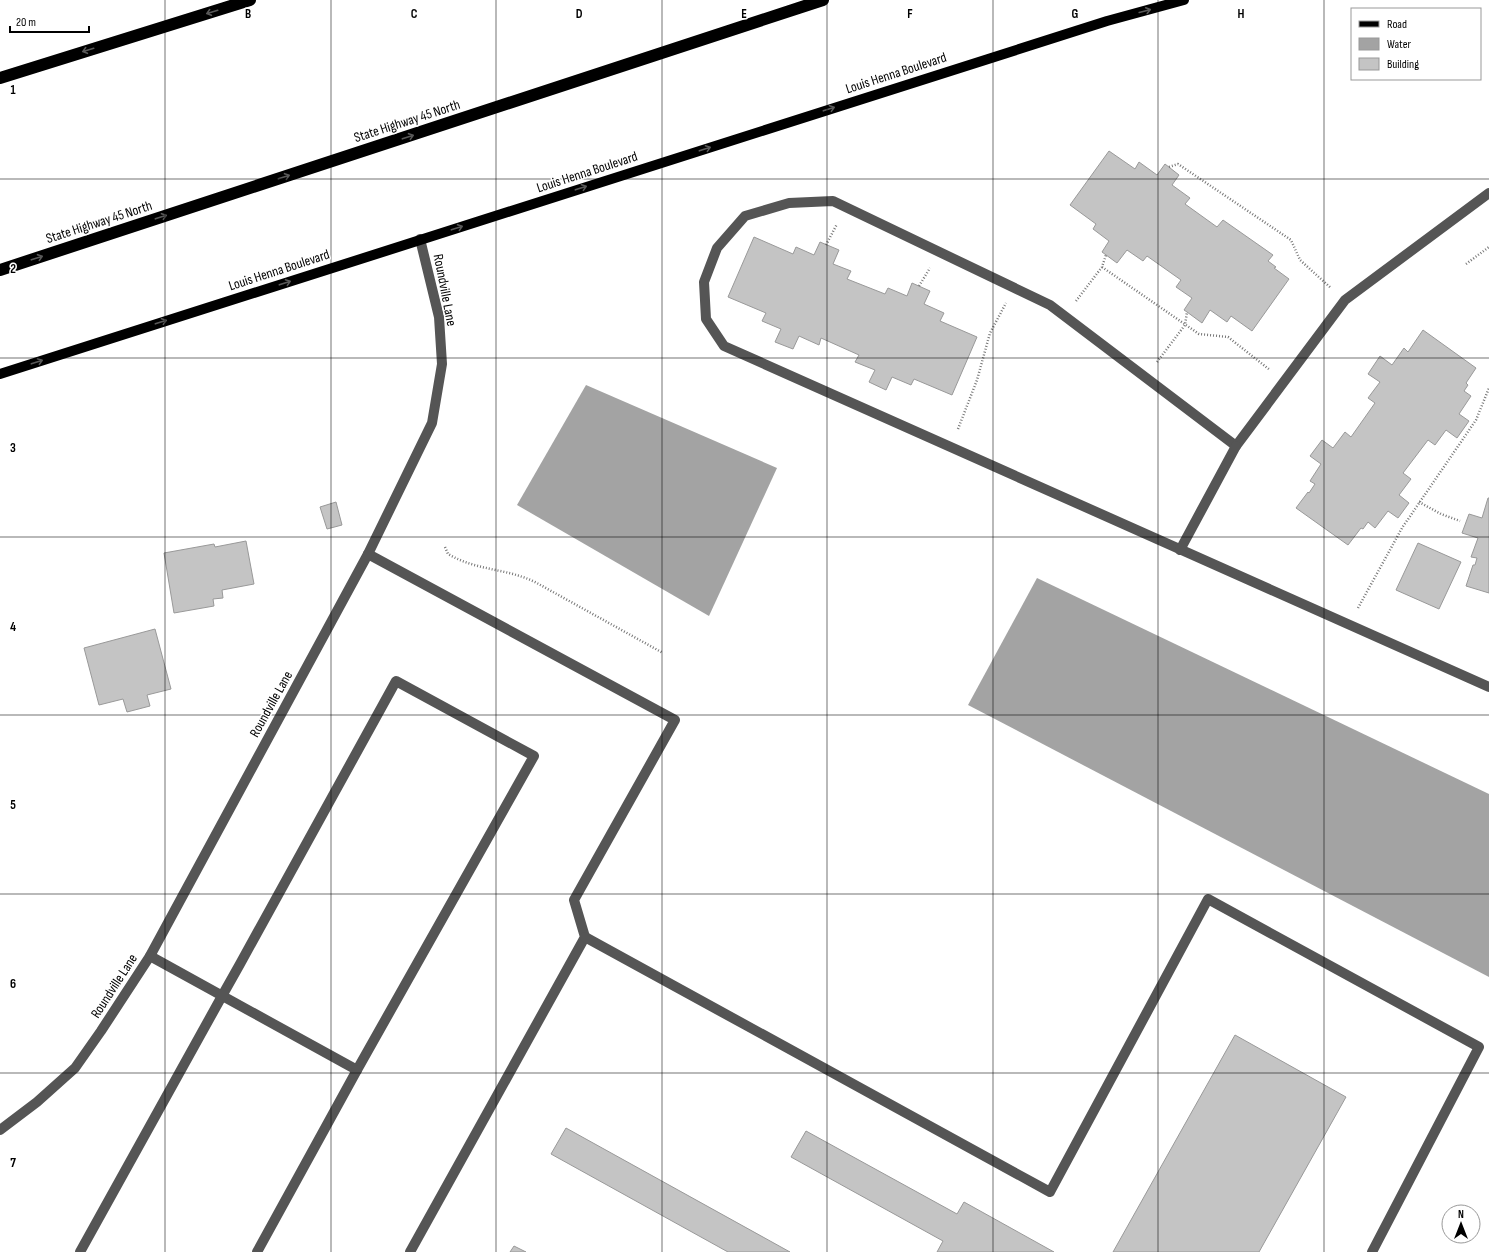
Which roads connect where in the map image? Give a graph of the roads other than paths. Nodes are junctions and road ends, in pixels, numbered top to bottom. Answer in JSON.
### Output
{"nodes":[{"id":1,"x":250,"y":0,"type":"edge"},
{"id":2,"x":823,"y":0,"type":"edge"},
{"id":3,"x":1184,"y":0,"type":"edge"},
{"id":4,"x":0,"y":78,"type":"edge"},
{"id":5,"x":1489,"y":193,"type":"edge"},
{"id":6,"x":420,"y":239,"type":"junction"},
{"id":7,"x":0,"y":270,"type":"edge"},
{"id":8,"x":0,"y":374,"type":"edge"},
{"id":9,"x":1236,"y":446,"type":"junction"},
{"id":10,"x":1180,"y":550,"type":"junction"},
{"id":11,"x":368,"y":554,"type":"junction"},
{"id":12,"x":1489,"y":687,"type":"edge"},
{"id":13,"x":585,"y":937,"type":"junction"},
{"id":14,"x":150,"y":956,"type":"junction"},
{"id":15,"x":222,"y":996,"type":"junction"},
{"id":16,"x":356,"y":1070,"type":"junction"},
{"id":17,"x":0,"y":1130,"type":"edge"},
{"id":18,"x":80,"y":1252,"type":"edge"},
{"id":19,"x":257,"y":1252,"type":"edge"},
{"id":20,"x":410,"y":1252,"type":"edge"},
{"id":21,"x":1372,"y":1252,"type":"edge"}],
"edges":[{"from":1,"to":4,"type":"highway","one_way":true},
{"from":7,"to":2,"type":"highway","name":"State Highway 45 North","one_way":true},
{"from":6,"to":3,"type":"main road","name":"Louis Henna Boulevard","one_way":true},
{"from":5,"to":9,"type":"street"},
{"from":8,"to":6,"type":"main road","name":"Louis Henna Boulevard","one_way":true},
{"from":6,"to":11,"type":"street","name":"Roundville Lane"},
{"from":9,"to":10,"type":"street"},
{"from":9,"to":10,"type":"street"},
{"from":10,"to":12,"type":"street"},
{"from":11,"to":13,"type":"street"},
{"from":11,"to":14,"type":"street","name":"Roundville Lane"},
{"from":13,"to":20,"type":"street"},
{"from":13,"to":21,"type":"street"},
{"from":14,"to":15,"type":"street"},
{"from":14,"to":17,"type":"street","name":"Roundville Lane"},
{"from":15,"to":16,"type":"street"},
{"from":15,"to":16,"type":"street"},
{"from":15,"to":18,"type":"street"},
{"from":16,"to":19,"type":"street"}]}
